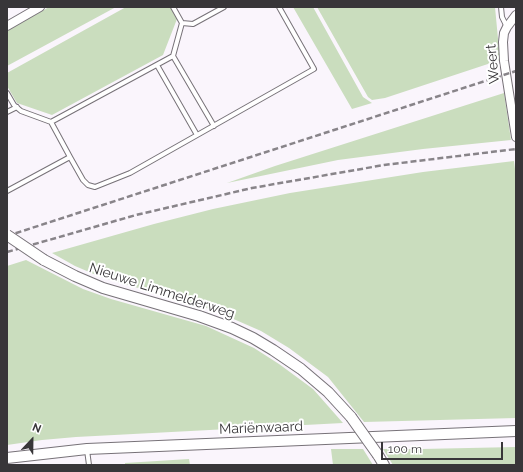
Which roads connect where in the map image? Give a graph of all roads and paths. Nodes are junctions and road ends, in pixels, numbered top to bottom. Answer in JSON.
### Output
{"nodes":[{"id":1,"x":40,"y":7,"type":"edge"},
{"id":2,"x":224,"y":7,"type":"edge"},
{"id":3,"x":279,"y":7,"type":"edge"},
{"id":4,"x":501,"y":7,"type":"edge"},
{"id":5,"x":174,"y":9,"type":"edge"},
{"id":6,"x":516,"y":16,"type":"edge"},
{"id":7,"x":182,"y":23,"type":"junction"},
{"id":8,"x":7,"y":26,"type":"edge"},
{"id":9,"x":507,"y":27,"type":"junction"},
{"id":10,"x":173,"y":56,"type":"junction"},
{"id":11,"x":156,"y":65,"type":"junction"},
{"id":12,"x":7,"y":93,"type":"edge"},
{"id":13,"x":15,"y":106,"type":"junction"},
{"id":14,"x":7,"y":112,"type":"edge"},
{"id":15,"x":51,"y":122,"type":"junction"},
{"id":16,"x":214,"y":126,"type":"junction"},
{"id":17,"x":197,"y":135,"type":"junction"},
{"id":18,"x":516,"y":137,"type":"edge"},
{"id":19,"x":70,"y":157,"type":"junction"},
{"id":20,"x":7,"y":191,"type":"edge"},
{"id":21,"x":7,"y":235,"type":"edge"},
{"id":22,"x":516,"y":430,"type":"edge"},
{"id":23,"x":87,"y":449,"type":"junction"},
{"id":24,"x":7,"y":458,"type":"edge"},
{"id":25,"x":90,"y":465,"type":"edge"},
{"id":26,"x":384,"y":465,"type":"edge"}],
"edges":[{"from":1,"to":8,"type":"street"},
{"from":2,"to":7,"type":"lane"},
{"from":3,"to":16,"type":"lane"},
{"from":4,"to":9,"type":"lane"},
{"from":5,"to":7,"type":"lane"},
{"from":6,"to":9,"type":"street","name":"Weert"},
{"from":7,"to":10,"type":"lane"},
{"from":9,"to":18,"type":"street","name":"Weert"},
{"from":10,"to":11,"type":"lane"},
{"from":10,"to":16,"type":"lane"},
{"from":11,"to":15,"type":"lane"},
{"from":11,"to":17,"type":"lane"},
{"from":12,"to":13,"type":"lane"},
{"from":13,"to":14,"type":"lane"},
{"from":13,"to":15,"type":"lane"},
{"from":15,"to":19,"type":"lane"},
{"from":16,"to":17,"type":"lane"},
{"from":17,"to":19,"type":"lane"},
{"from":19,"to":20,"type":"lane"},
{"from":21,"to":26,"type":"street","name":"Nieuwe Limmelderweg","bridge":true},
{"from":22,"to":23,"type":"street","name":"Mariënwaard"},
{"from":23,"to":24,"type":"street","name":"Mariënwaard"},
{"from":23,"to":25,"type":"lane"}]}
